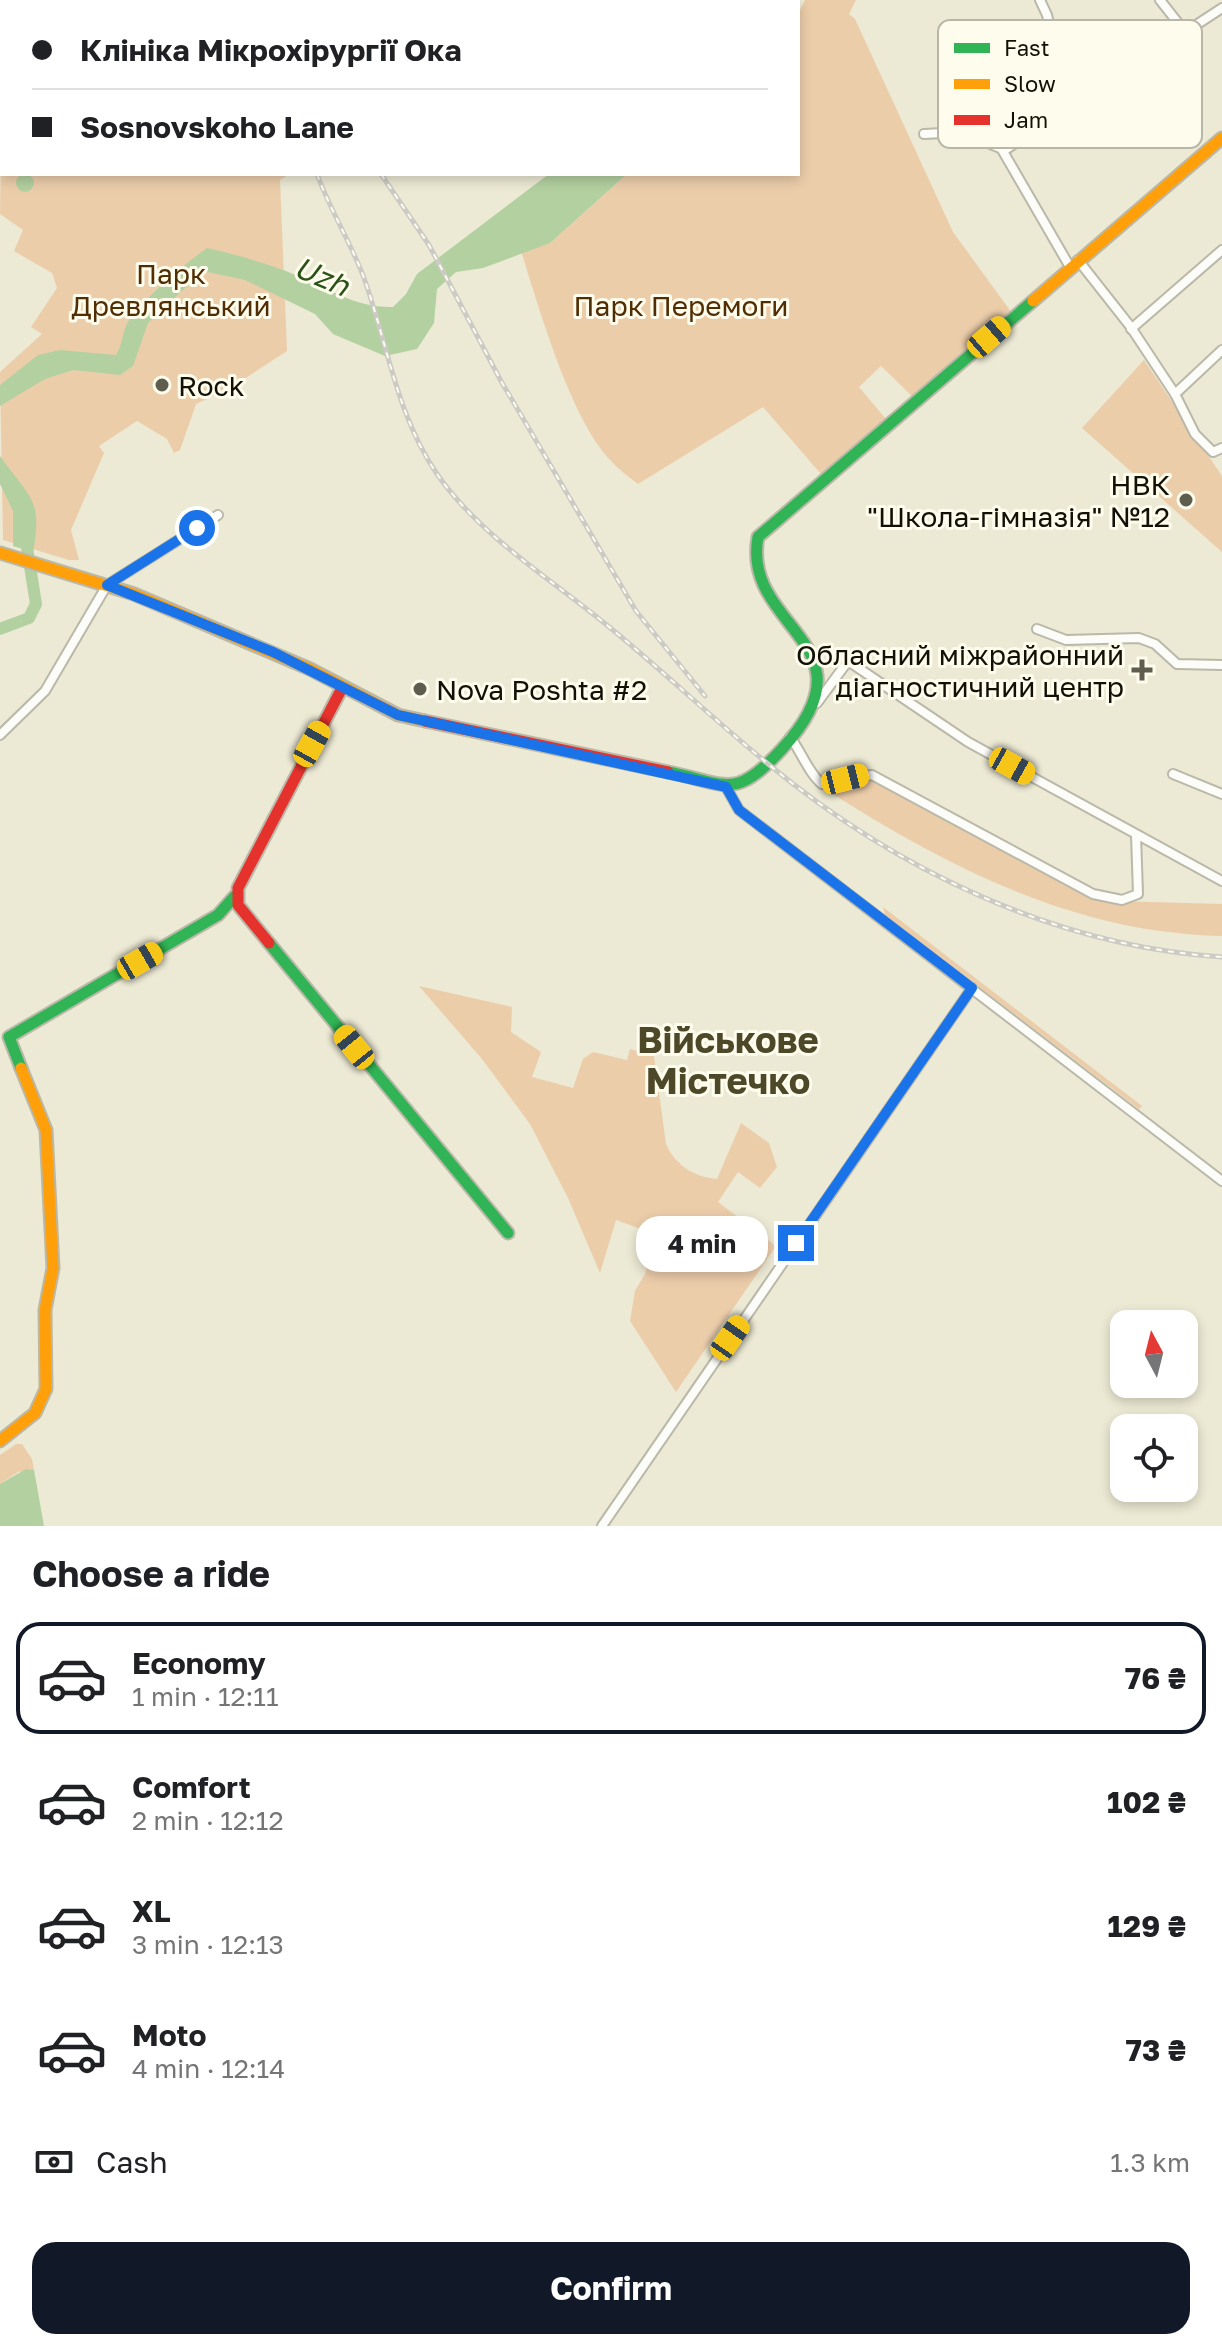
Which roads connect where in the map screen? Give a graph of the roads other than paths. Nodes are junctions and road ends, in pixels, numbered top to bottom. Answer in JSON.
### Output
{"nodes":[{"id":1,"x":1040,"y":0,"type":"edge"},
{"id":2,"x":1160,"y":0,"type":"edge"},
{"id":3,"x":1222,"y":8,"type":"edge"},
{"id":4,"x":1048,"y":20,"type":"edge"},
{"id":5,"x":1176,"y":20,"type":"edge"},
{"id":6,"x":1202,"y":22,"type":"edge"},
{"id":7,"x":938,"y":133,"type":"edge"},
{"id":8,"x":924,"y":134,"type":"dead end"},
{"id":9,"x":1222,"y":138,"type":"edge"},
{"id":10,"x":1000,"y":148,"type":"edge"},
{"id":11,"x":1008,"y":148,"type":"edge"},
{"id":12,"x":1005,"y":150,"type":"junction"},
{"id":13,"x":1222,"y":250,"type":"edge"},
{"id":14,"x":1074,"y":263,"type":"junction"},
{"id":15,"x":1131,"y":329,"type":"junction"},
{"id":16,"x":1222,"y":350,"type":"edge"},
{"id":17,"x":1175,"y":394,"type":"junction"},
{"id":18,"x":1219,"y":450,"type":"edge"},
{"id":19,"x":218,"y":515,"type":"dead end"},
{"id":20,"x":0,"y":553,"type":"edge"},
{"id":21,"x":107,"y":585,"type":"junction"},
{"id":22,"x":1037,"y":629,"type":"dead end"},
{"id":23,"x":814,"y":659,"type":"junction"},
{"id":24,"x":1222,"y":665,"type":"edge"},
{"id":25,"x":838,"y":675,"type":"junction"},
{"id":26,"x":342,"y":688,"type":"junction"},
{"id":27,"x":814,"y":706,"type":"junction"},
{"id":28,"x":0,"y":735,"type":"edge"},
{"id":29,"x":790,"y":737,"type":"junction"},
{"id":30,"x":1173,"y":774,"type":"dead end"},
{"id":31,"x":726,"y":787,"type":"junction"},
{"id":32,"x":1222,"y":794,"type":"edge"},
{"id":33,"x":1136,"y":835,"type":"junction"},
{"id":34,"x":1222,"y":881,"type":"edge"},
{"id":35,"x":235,"y":896,"type":"junction"},
{"id":36,"x":972,"y":988,"type":"junction"},
{"id":37,"x":5,"y":1040,"type":"edge"},
{"id":38,"x":1222,"y":1181,"type":"edge"},
{"id":39,"x":508,"y":1233,"type":"dead end"},
{"id":40,"x":0,"y":1441,"type":"edge"},
{"id":41,"x":602,"y":1526,"type":"edge"}],
"edges":[{"from":1,"to":4,"type":"street"},
{"from":2,"to":5,"type":"street"},
{"from":3,"to":6,"type":"street"},
{"from":7,"to":8,"type":"street"},
{"from":9,"to":14,"type":"street"},
{"from":10,"to":12,"type":"street"},
{"from":11,"to":12,"type":"street"},
{"from":12,"to":14,"type":"street"},
{"from":13,"to":15,"type":"street"},
{"from":14,"to":15,"type":"street"},
{"from":14,"to":23,"type":"street"},
{"from":15,"to":17,"type":"street"},
{"from":16,"to":17,"type":"street"},
{"from":17,"to":18,"type":"street"},
{"from":19,"to":21,"type":"street"},
{"from":20,"to":21,"type":"street"},
{"from":21,"to":26,"type":"street"},
{"from":21,"to":28,"type":"street"},
{"from":22,"to":24,"type":"street"},
{"from":23,"to":25,"type":"street"},
{"from":23,"to":27,"type":"street"},
{"from":25,"to":27,"type":"street"},
{"from":25,"to":33,"type":"street"},
{"from":26,"to":31,"type":"street"},
{"from":26,"to":35,"type":"street"},
{"from":27,"to":29,"type":"street"},
{"from":29,"to":31,"type":"street"},
{"from":29,"to":33,"type":"street"},
{"from":30,"to":32,"type":"street"},
{"from":31,"to":36,"type":"street"},
{"from":33,"to":34,"type":"street"},
{"from":35,"to":37,"type":"street"},
{"from":35,"to":39,"type":"street"},
{"from":36,"to":38,"type":"street"},
{"from":36,"to":41,"type":"street"},
{"from":37,"to":40,"type":"street"}]}
